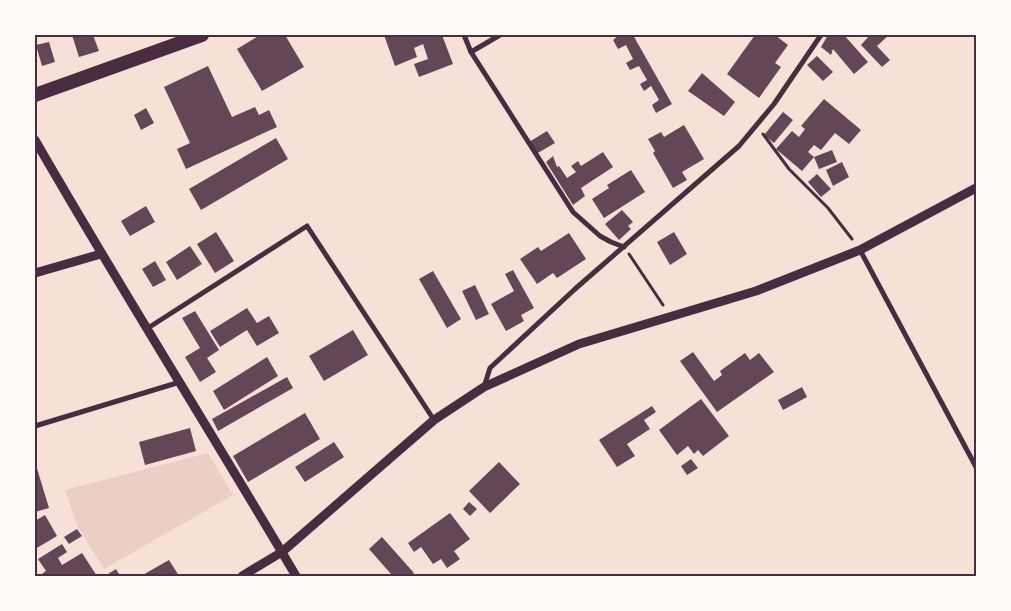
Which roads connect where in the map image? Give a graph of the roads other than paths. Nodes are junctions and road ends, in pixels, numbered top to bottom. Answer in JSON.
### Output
{"nodes":[{"id":1,"x":202,"y":35,"type":"edge"},
{"id":2,"x":464,"y":35,"type":"edge"},
{"id":3,"x":500,"y":35,"type":"edge"},
{"id":4,"x":821,"y":35,"type":"edge"},
{"id":5,"x":471,"y":52,"type":"junction"},
{"id":6,"x":35,"y":95,"type":"edge"},
{"id":7,"x":35,"y":140,"type":"edge"},
{"id":8,"x":976,"y":188,"type":"edge"},
{"id":9,"x":624,"y":247,"type":"junction"},
{"id":10,"x":860,"y":250,"type":"junction"},
{"id":11,"x":101,"y":254,"type":"junction"},
{"id":12,"x":35,"y":273,"type":"edge"},
{"id":13,"x":148,"y":328,"type":"junction"},
{"id":14,"x":180,"y":382,"type":"junction"},
{"id":15,"x":484,"y":387,"type":"junction"},
{"id":16,"x":434,"y":420,"type":"junction"},
{"id":17,"x":35,"y":426,"type":"edge"},
{"id":18,"x":976,"y":467,"type":"edge"},
{"id":19,"x":282,"y":552,"type":"junction"},
{"id":20,"x":242,"y":576,"type":"edge"},
{"id":21,"x":296,"y":576,"type":"edge"}],
"edges":[{"from":1,"to":6,"type":"highway"},
{"from":2,"to":5,"type":"street"},
{"from":3,"to":5,"type":"street"},
{"from":4,"to":9,"type":"street"},
{"from":5,"to":9,"type":"street"},
{"from":7,"to":11,"type":"street"},
{"from":8,"to":10,"type":"street"},
{"from":9,"to":15,"type":"street"},
{"from":10,"to":15,"type":"street"},
{"from":10,"to":18,"type":"street"},
{"from":11,"to":12,"type":"street"},
{"from":11,"to":13,"type":"street"},
{"from":13,"to":14,"type":"street"},
{"from":13,"to":16,"type":"street"},
{"from":14,"to":17,"type":"street"},
{"from":14,"to":19,"type":"street"},
{"from":15,"to":16,"type":"street"},
{"from":16,"to":19,"type":"street"},
{"from":19,"to":20,"type":"street"},
{"from":19,"to":21,"type":"street"}]}
